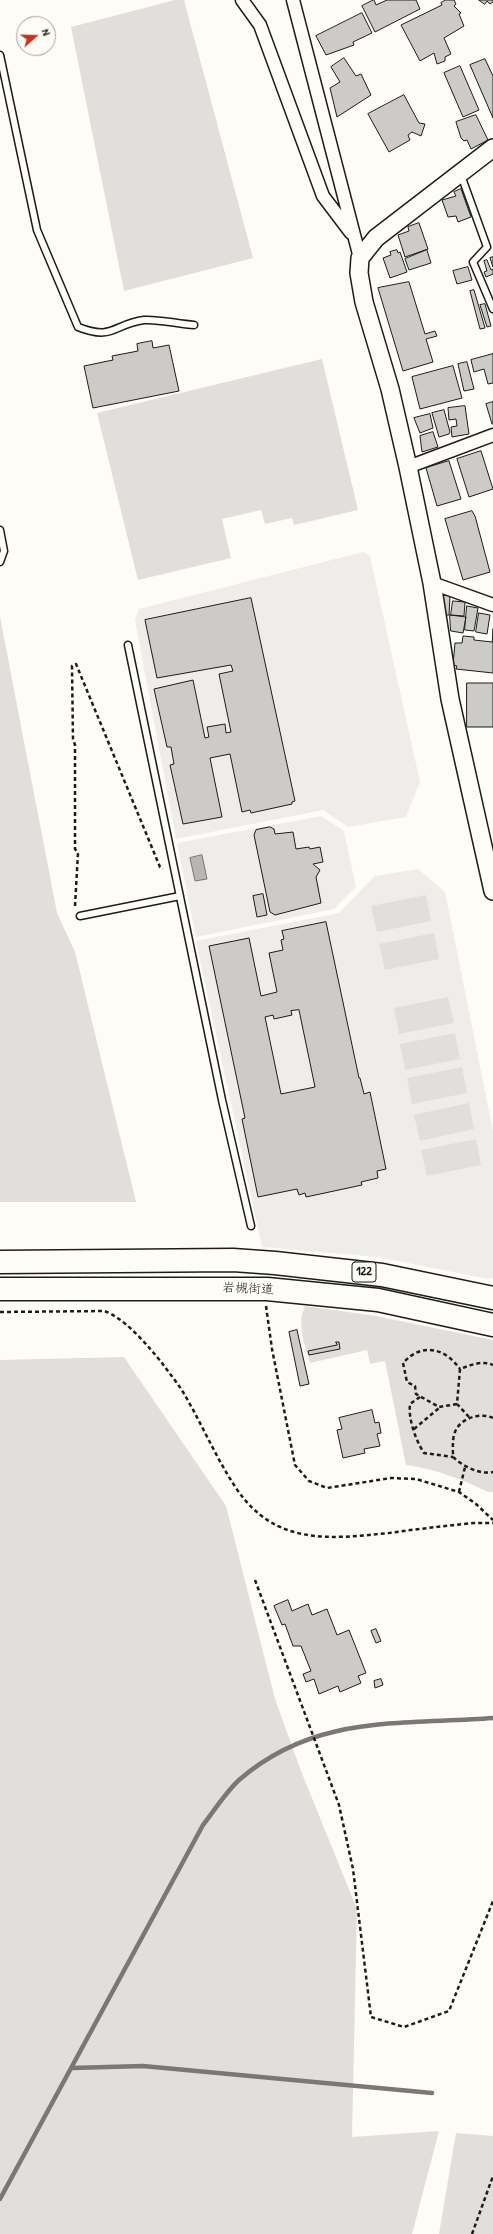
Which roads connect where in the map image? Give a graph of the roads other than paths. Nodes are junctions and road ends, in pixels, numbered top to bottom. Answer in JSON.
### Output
{"nodes":[{"id":1,"x":242,"y":0,"type":"edge"},
{"id":2,"x":293,"y":0,"type":"edge"},
{"id":3,"x":0,"y":55,"type":"edge"},
{"id":4,"x":493,"y":148,"type":"edge"},
{"id":5,"x":460,"y":174,"type":"junction"},
{"id":6,"x":354,"y":237,"type":"junction"},
{"id":7,"x":360,"y":258,"type":"junction"},
{"id":8,"x":493,"y":308,"type":"edge"},
{"id":9,"x":194,"y":325,"type":"dead end"},
{"id":10,"x":493,"y":435,"type":"edge"},
{"id":11,"x":408,"y":467,"type":"junction"},
{"id":12,"x":0,"y":530,"type":"edge"},
{"id":13,"x":0,"y":562,"type":"edge"},
{"id":14,"x":432,"y":584,"type":"junction"},
{"id":15,"x":493,"y":605,"type":"edge"},
{"id":16,"x":128,"y":645,"type":"dead end"},
{"id":17,"x":493,"y":891,"type":"edge"},
{"id":18,"x":180,"y":896,"type":"junction"},
{"id":19,"x":80,"y":916,"type":"dead end"},
{"id":20,"x":251,"y":1226,"type":"dead end"},
{"id":21,"x":0,"y":1262,"type":"edge"},
{"id":22,"x":0,"y":1289,"type":"edge"},
{"id":23,"x":493,"y":1298,"type":"edge"},
{"id":24,"x":493,"y":1325,"type":"edge"}],
"edges":[{"from":1,"to":6,"type":"street"},
{"from":2,"to":6,"type":"street"},
{"from":3,"to":9,"type":"lane"},
{"from":4,"to":5,"type":"street"},
{"from":5,"to":7,"type":"street"},
{"from":5,"to":8,"type":"lane"},
{"from":6,"to":7,"type":"street"},
{"from":7,"to":11,"type":"street"},
{"from":10,"to":11,"type":"street"},
{"from":11,"to":14,"type":"street"},
{"from":12,"to":13,"type":"lane"},
{"from":14,"to":15,"type":"street"},
{"from":14,"to":17,"type":"street"},
{"from":16,"to":18,"type":"lane"},
{"from":18,"to":19,"type":"lane"},
{"from":18,"to":20,"type":"lane"},
{"from":21,"to":23,"type":"highway","name":"岩槻街道","number":"122"},
{"from":22,"to":24,"type":"highway","name":"岩槻街道","number":"122"}]}
